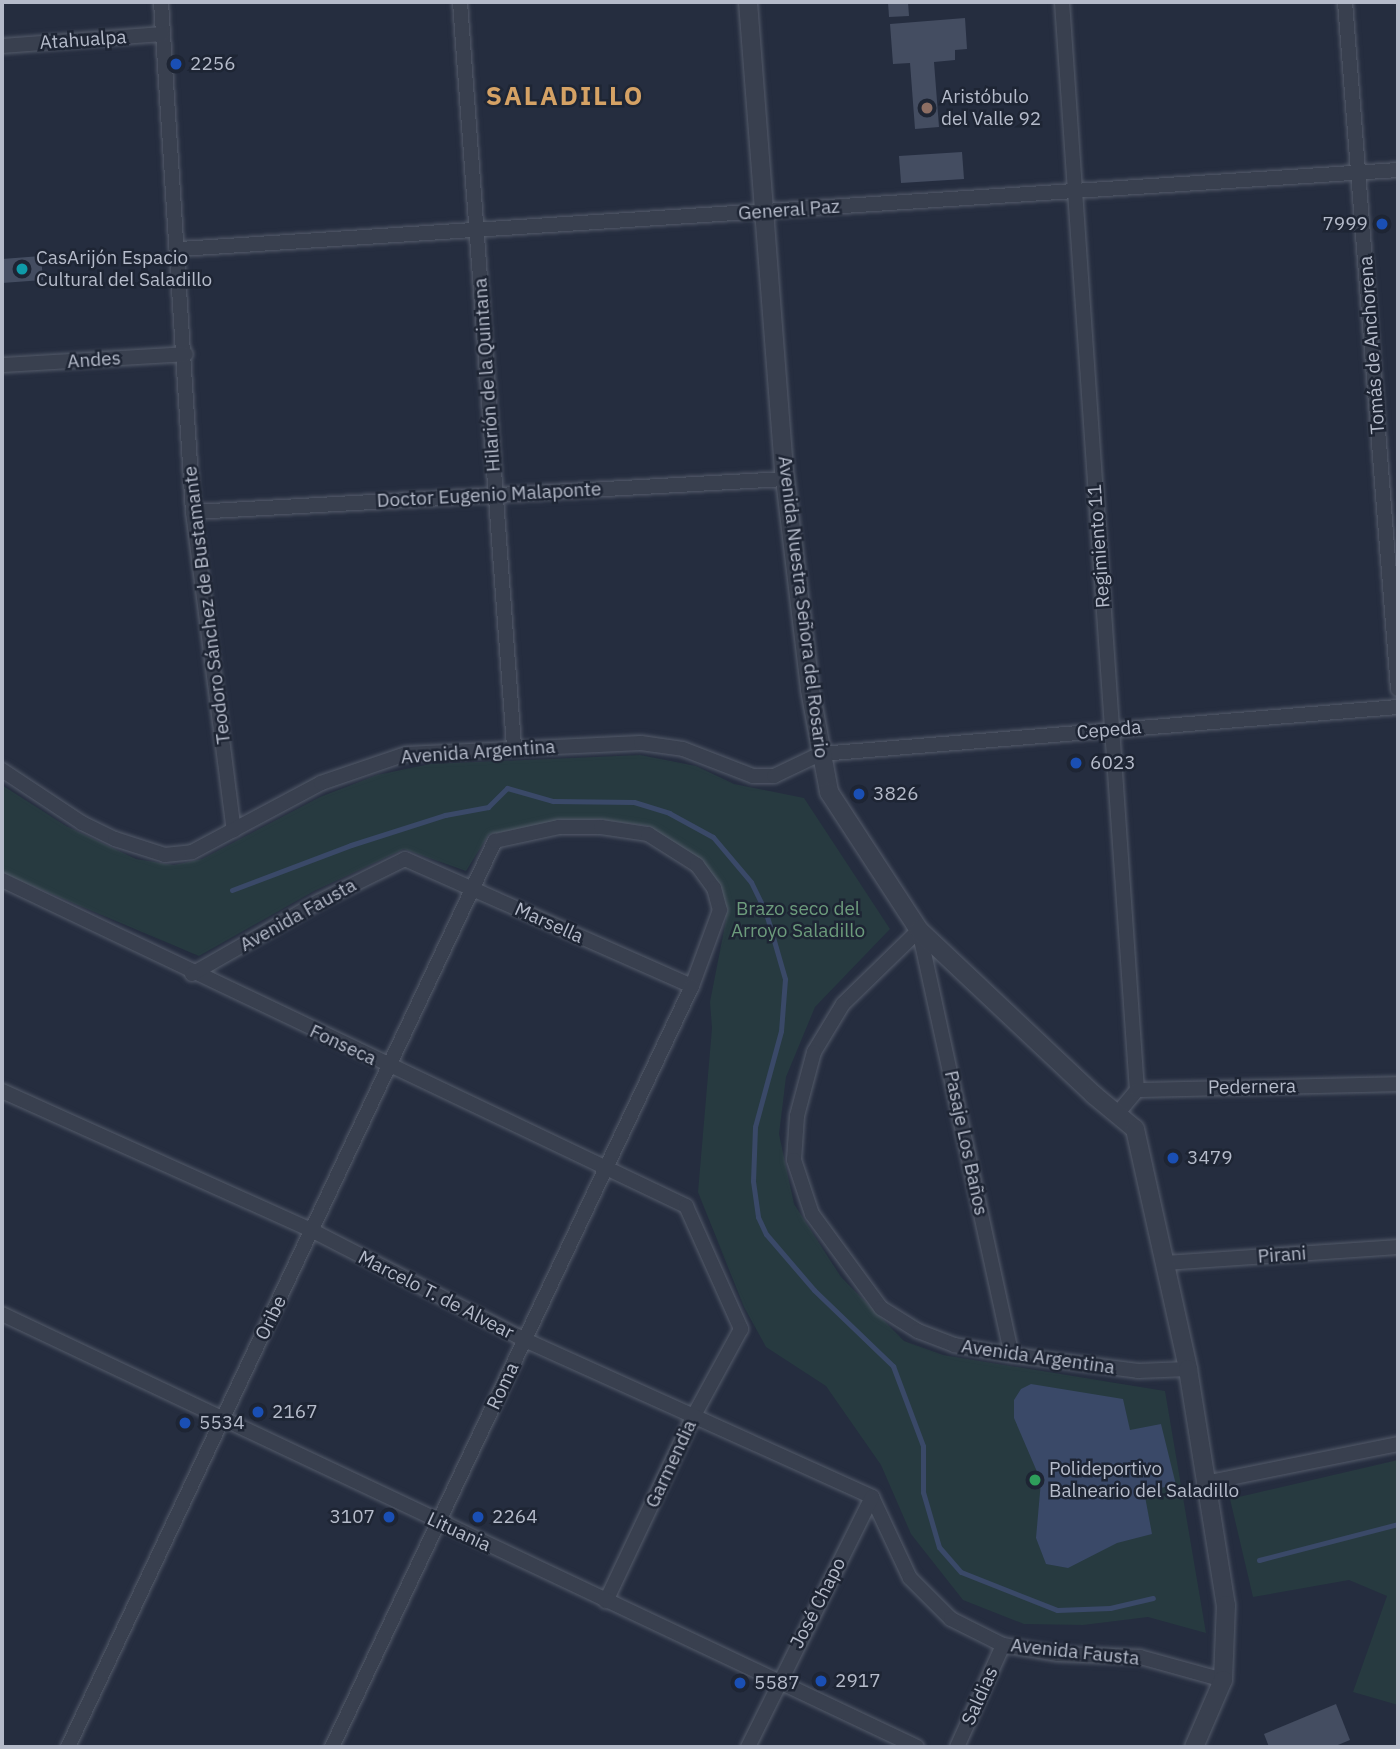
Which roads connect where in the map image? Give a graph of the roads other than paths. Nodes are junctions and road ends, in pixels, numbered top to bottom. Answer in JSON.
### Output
{"nodes":[{"id":1,"x":161,"y":2,"type":"edge"},
{"id":2,"x":460,"y":2,"type":"edge"},
{"id":3,"x":748,"y":2,"type":"edge"},
{"id":4,"x":1062,"y":2,"type":"edge"},
{"id":5,"x":1345,"y":2,"type":"edge"},
{"id":6,"x":163,"y":34,"type":"junction"},
{"id":7,"x":2,"y":46,"type":"edge"},
{"id":8,"x":1398,"y":170,"type":"edge"},
{"id":9,"x":1359,"y":173,"type":"junction"},
{"id":10,"x":1075,"y":188,"type":"junction"},
{"id":11,"x":767,"y":213,"type":"junction"},
{"id":12,"x":477,"y":230,"type":"junction"},
{"id":13,"x":180,"y":248,"type":"junction"},
{"id":14,"x":186,"y":354,"type":"junction"},
{"id":15,"x":2,"y":366,"type":"edge"},
{"id":16,"x":785,"y":479,"type":"junction"},
{"id":17,"x":496,"y":495,"type":"junction"},
{"id":18,"x":193,"y":512,"type":"junction"},
{"id":19,"x":1398,"y":689,"type":"edge"},
{"id":20,"x":1398,"y":707,"type":"edge"},
{"id":21,"x":1112,"y":730,"type":"junction"},
{"id":22,"x":514,"y":747,"type":"junction"},
{"id":23,"x":820,"y":754,"type":"junction"},
{"id":24,"x":2,"y":770,"type":"edge"},
{"id":25,"x":234,"y":830,"type":"junction"},
{"id":26,"x":405,"y":859,"type":"joint"},
{"id":27,"x":2,"y":880,"type":"edge"},
{"id":28,"x":472,"y":888,"type":"junction"},
{"id":29,"x":919,"y":930,"type":"junction"},
{"id":30,"x":192,"y":974,"type":"junction"},
{"id":31,"x":692,"y":986,"type":"junction"},
{"id":32,"x":388,"y":1066,"type":"junction"},
{"id":33,"x":1398,"y":1084,"type":"edge"},
{"id":34,"x":1137,"y":1090,"type":"junction"},
{"id":35,"x":2,"y":1091,"type":"edge"},
{"id":36,"x":1117,"y":1114,"type":"junction"},
{"id":37,"x":606,"y":1169,"type":"junction"},
{"id":38,"x":313,"y":1231,"type":"junction"},
{"id":39,"x":1398,"y":1247,"type":"edge"},
{"id":40,"x":1165,"y":1263,"type":"junction"},
{"id":41,"x":2,"y":1314,"type":"edge"},
{"id":42,"x":741,"y":1329,"type":"joint"},
{"id":43,"x":524,"y":1340,"type":"junction"},
{"id":44,"x":1012,"y":1355,"type":"junction"},
{"id":45,"x":1188,"y":1368,"type":"junction"},
{"id":46,"x":693,"y":1416,"type":"junction"},
{"id":47,"x":222,"y":1421,"type":"junction"},
{"id":48,"x":1398,"y":1444,"type":"edge"},
{"id":49,"x":1205,"y":1483,"type":"junction"},
{"id":50,"x":872,"y":1497,"type":"junction"},
{"id":51,"x":438,"y":1522,"type":"junction"},
{"id":52,"x":606,"y":1601,"type":"junction"},
{"id":53,"x":1003,"y":1645,"type":"junction"},
{"id":54,"x":1223,"y":1680,"type":"junction"},
{"id":55,"x":778,"y":1682,"type":"junction"},
{"id":56,"x":68,"y":1747,"type":"edge"},
{"id":57,"x":331,"y":1747,"type":"edge"},
{"id":58,"x":748,"y":1747,"type":"edge"},
{"id":59,"x":917,"y":1747,"type":"edge"},
{"id":60,"x":957,"y":1747,"type":"edge"},
{"id":61,"x":1194,"y":1747,"type":"edge"}],
"edges":[{"from":1,"to":6,"type":"street","name":"Teodoro Sánchez de Bustamante"},
{"from":2,"to":12,"type":"street","name":"Hilarión de la Quintana"},
{"from":3,"to":11,"type":"street","name":"Avenida Nuestra Señora del Rosario"},
{"from":4,"to":10,"type":"street","name":"Regimiento 11"},
{"from":5,"to":9,"type":"street","name":"Tomás de Anchorena"},
{"from":6,"to":7,"type":"street","name":"Atahualpa"},
{"from":6,"to":13,"type":"street","name":"Teodoro Sánchez de Bustamante"},
{"from":8,"to":9,"type":"street","name":"General Paz"},
{"from":9,"to":10,"type":"street","name":"General Paz"},
{"from":9,"to":19,"type":"street","name":"Tomás de Anchorena"},
{"from":10,"to":11,"type":"street","name":"General Paz"},
{"from":10,"to":21,"type":"street","name":"Regimiento 11"},
{"from":11,"to":12,"type":"street","name":"General Paz"},
{"from":11,"to":16,"type":"street","name":"Avenida Nuestra Señora del Rosario"},
{"from":12,"to":13,"type":"street","name":"General Paz"},
{"from":12,"to":17,"type":"street","name":"Hilarión de la Quintana"},
{"from":13,"to":14,"type":"street","name":"Teodoro Sánchez de Bustamante"},
{"from":14,"to":15,"type":"street","name":"Andes"},
{"from":14,"to":18,"type":"street","name":"Teodoro Sánchez de Bustamante"},
{"from":16,"to":17,"type":"street","name":"Doctor Eugenio Malaponte"},
{"from":16,"to":23,"type":"street","name":"Avenida Nuestra Señora del Rosario"},
{"from":17,"to":18,"type":"street","name":"Doctor Eugenio Malaponte"},
{"from":17,"to":22,"type":"street","name":"Hilarión de la Quintana"},
{"from":18,"to":25,"type":"street","name":"Teodoro Sánchez de Bustamante"},
{"from":20,"to":21,"type":"street","name":"Cepeda"},
{"from":21,"to":23,"type":"street","name":"Cepeda"},
{"from":21,"to":34,"type":"street","name":"Regimiento 11"},
{"from":22,"to":23,"type":"street","name":"Avenida Argentina"},
{"from":22,"to":25,"type":"street","name":"Avenida Argentina"},
{"from":23,"to":29,"type":"street","name":"Avenida Nuestra Señora del Rosario"},
{"from":24,"to":25,"type":"street","name":"Avenida Argentina"},
{"from":26,"to":28,"type":"street","name":"Marsella"},
{"from":26,"to":30,"type":"street","name":"Avenida Fausta"},
{"from":27,"to":30,"type":"street","name":"Fonseca"},
{"from":28,"to":31,"type":"street","name":"Marsella"},
{"from":28,"to":31,"type":"street"},
{"from":28,"to":32,"type":"street","name":"Oribe"},
{"from":29,"to":36,"type":"street","name":"Avenida Nuestra Señora del Rosario"},
{"from":29,"to":44,"type":"street","name":"Pasaje Los Baños"},
{"from":29,"to":44,"type":"street","name":"Avenida Argentina"},
{"from":30,"to":32,"type":"street","name":"Fonseca"},
{"from":31,"to":37,"type":"street","name":"Roma"},
{"from":32,"to":37,"type":"street","name":"Fonseca"},
{"from":32,"to":38,"type":"street","name":"Oribe"},
{"from":33,"to":34,"type":"street","name":"Pedernera"},
{"from":34,"to":36,"type":"street"},
{"from":35,"to":38,"type":"street","name":"Marcelo T. de Alvear"},
{"from":36,"to":40,"type":"street","name":"Avenida Nuestra Señora del Rosario"},
{"from":37,"to":42,"type":"street","name":"Fonseca"},
{"from":37,"to":43,"type":"street","name":"Roma"},
{"from":38,"to":43,"type":"street","name":"Marcelo T. de Alvear"},
{"from":38,"to":47,"type":"street","name":"Oribe"},
{"from":39,"to":40,"type":"street","name":"Pirani"},
{"from":40,"to":45,"type":"street","name":"Avenida Nuestra Señora del Rosario"},
{"from":41,"to":47,"type":"street","name":"Lituania"},
{"from":42,"to":46,"type":"street","name":"Garmendia"},
{"from":43,"to":46,"type":"street","name":"Marcelo T. de Alvear"},
{"from":43,"to":51,"type":"street","name":"Roma"},
{"from":44,"to":45,"type":"street","name":"Avenida Argentina"},
{"from":45,"to":49,"type":"street","name":"Avenida Nuestra Señora del Rosario"},
{"from":46,"to":50,"type":"street","name":"Marcelo T. de Alvear"},
{"from":46,"to":52,"type":"street","name":"Garmendia"},
{"from":47,"to":51,"type":"street","name":"Lituania"},
{"from":47,"to":56,"type":"street","name":"Oribe"},
{"from":48,"to":49,"type":"street"},
{"from":49,"to":54,"type":"street","name":"Avenida Nuestra Señora del Rosario"},
{"from":50,"to":53,"type":"street","name":"Avenida Fausta"},
{"from":50,"to":55,"type":"street","name":"José Chapo"},
{"from":51,"to":52,"type":"street","name":"Lituania"},
{"from":51,"to":57,"type":"street","name":"Roma"},
{"from":52,"to":55,"type":"street","name":"Lituania"},
{"from":53,"to":54,"type":"street","name":"Avenida Fausta"},
{"from":53,"to":60,"type":"street","name":"Saldias"},
{"from":54,"to":61,"type":"street","name":"Avenida Nuestra Señora del Rosario"},
{"from":55,"to":58,"type":"street","name":"José Chapo"},
{"from":55,"to":59,"type":"street","name":"Lituania"}]}
